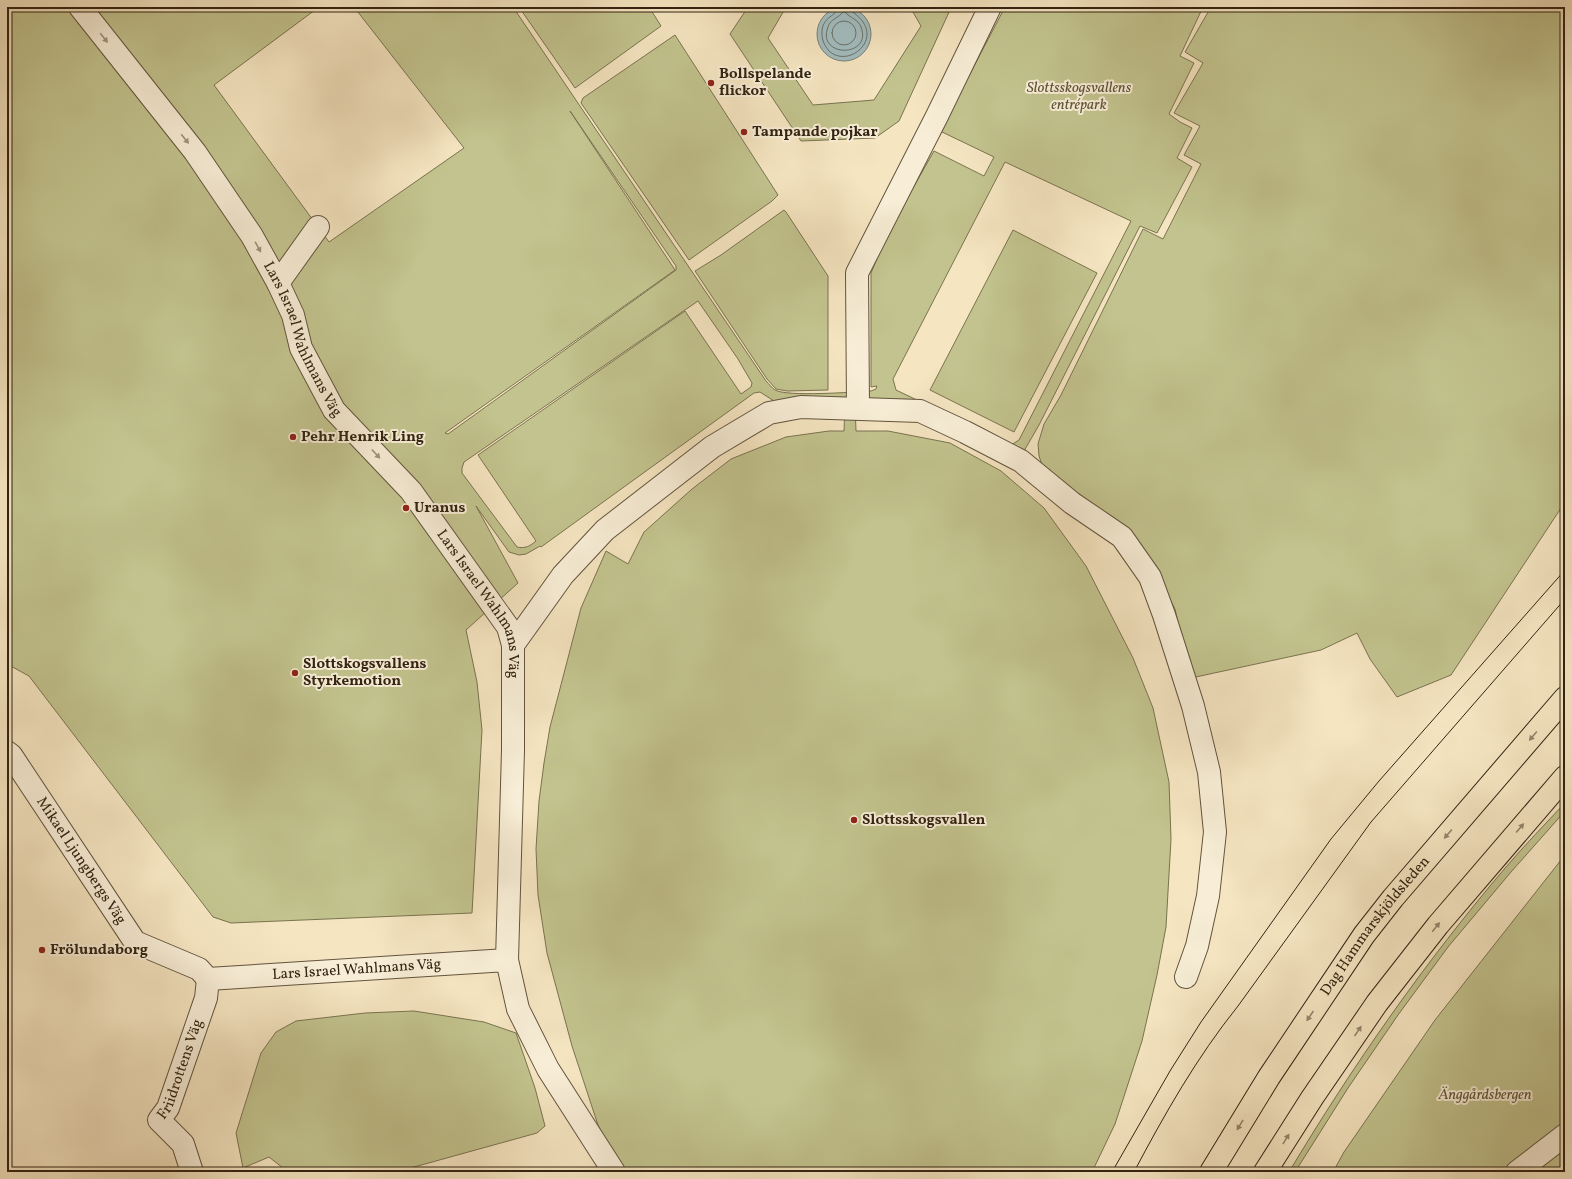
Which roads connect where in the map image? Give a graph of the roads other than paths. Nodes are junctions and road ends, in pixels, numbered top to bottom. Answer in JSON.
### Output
{"nodes":[{"id":1,"x":80,"y":7,"type":"edge"},
{"id":2,"x":990,"y":7,"type":"edge"},
{"id":3,"x":318,"y":227,"type":"dead end"},
{"id":4,"x":278,"y":283,"type":"junction"},
{"id":5,"x":858,"y":408,"type":"junction"},
{"id":6,"x":513,"y":645,"type":"junction"},
{"id":7,"x":1565,"y":698,"type":"edge"},
{"id":8,"x":7,"y":752,"type":"edge"},
{"id":9,"x":1565,"y":777,"type":"edge"},
{"id":10,"x":506,"y":960,"type":"junction"},
{"id":11,"x":1186,"y":977,"type":"dead end"},
{"id":12,"x":208,"y":978,"type":"junction"},
{"id":13,"x":1565,"y":1135,"type":"edge"},
{"id":14,"x":192,"y":1172,"type":"edge"},
{"id":15,"x":614,"y":1172,"type":"edge"},
{"id":16,"x":1211,"y":1172,"type":"edge"},
{"id":17,"x":1265,"y":1172,"type":"edge"},
{"id":18,"x":1518,"y":1172,"type":"edge"}],
"edges":[{"from":1,"to":4,"type":"street","name":"Lars Israel Wahlmans Väg","one_way":true},
{"from":2,"to":5,"type":"street"},
{"from":3,"to":4,"type":"street"},
{"from":4,"to":6,"type":"street","name":"Lars Israel Wahlmans Väg","one_way":true},
{"from":5,"to":6,"type":"street"},
{"from":5,"to":11,"type":"street"},
{"from":6,"to":10,"type":"street","name":"Lars Israel Wahlmans Väg"},
{"from":7,"to":16,"type":"main road","name":"Dag Hammarskjöldsleden","one_way":true},
{"from":8,"to":12,"type":"street","name":"Mikael Ljungbergs Väg"},
{"from":17,"to":9,"type":"main road","one_way":true},
{"from":10,"to":12,"type":"street","name":"Lars Israel Wahlmans Väg"},
{"from":10,"to":15,"type":"street","name":"Lars Israel Wahlmans Väg"},
{"from":12,"to":14,"type":"street","name":"Friidrottens Väg"},
{"from":13,"to":18,"type":"street"}]}
